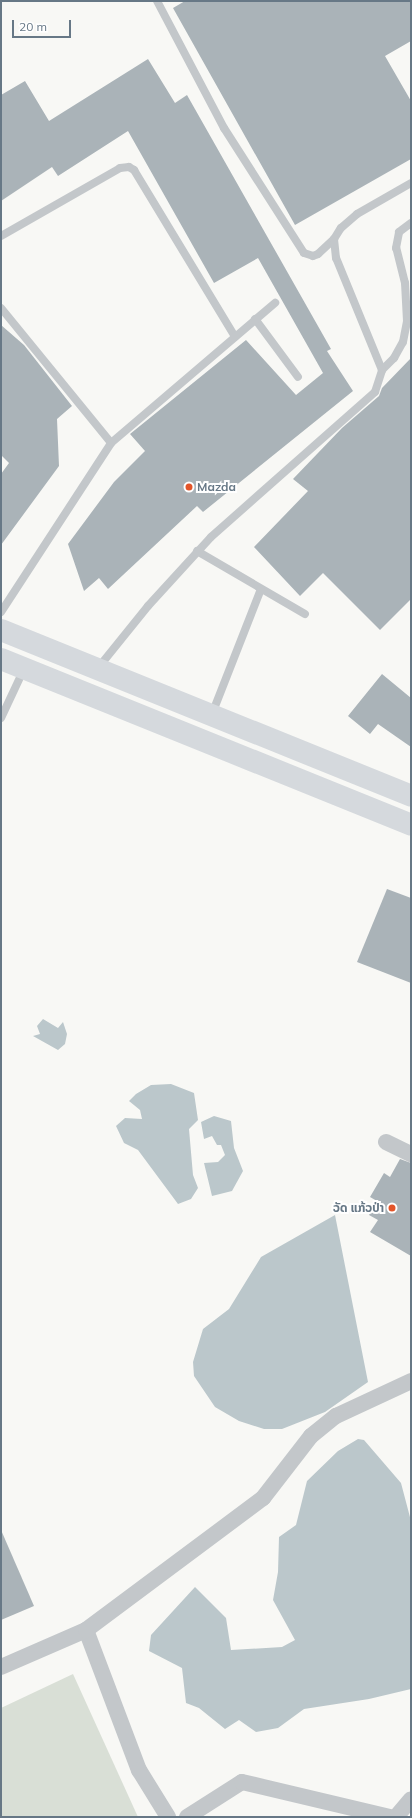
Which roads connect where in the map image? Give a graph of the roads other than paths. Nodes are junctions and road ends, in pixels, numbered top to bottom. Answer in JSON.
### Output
{"nodes":[{"id":1,"x":156,"y":1,"type":"edge"},
{"id":2,"x":411,"y":183,"type":"edge"},
{"id":3,"x":411,"y":223,"type":"edge"},
{"id":4,"x":1,"y":236,"type":"edge"},
{"id":5,"x":334,"y":239,"type":"junction"},
{"id":6,"x":275,"y":303,"type":"dead end"},
{"id":7,"x":1,"y":308,"type":"edge"},
{"id":8,"x":255,"y":319,"type":"junction"},
{"id":9,"x":234,"y":337,"type":"junction"},
{"id":10,"x":382,"y":370,"type":"junction"},
{"id":11,"x":298,"y":377,"type":"dead end"},
{"id":12,"x":111,"y":443,"type":"junction"},
{"id":13,"x":197,"y":551,"type":"junction"},
{"id":14,"x":260,"y":588,"type":"junction"},
{"id":15,"x":1,"y":612,"type":"edge"},
{"id":16,"x":305,"y":614,"type":"dead end"},
{"id":17,"x":1,"y":630,"type":"edge"},
{"id":18,"x":1,"y":659,"type":"edge"},
{"id":19,"x":24,"y":668,"type":"junction"},
{"id":20,"x":97,"y":669,"type":"junction"},
{"id":21,"x":211,"y":716,"type":"junction"},
{"id":22,"x":1,"y":718,"type":"edge"},
{"id":23,"x":411,"y":796,"type":"edge"},
{"id":24,"x":411,"y":825,"type":"edge"},
{"id":25,"x":386,"y":1142,"type":"dead end"},
{"id":26,"x":411,"y":1154,"type":"edge"},
{"id":27,"x":411,"y":1381,"type":"edge"},
{"id":28,"x":86,"y":1630,"type":"junction"},
{"id":29,"x":1,"y":1667,"type":"edge"},
{"id":30,"x":411,"y":1799,"type":"edge"},
{"id":31,"x":168,"y":1817,"type":"edge"},
{"id":32,"x":175,"y":1817,"type":"edge"},
{"id":33,"x":187,"y":1817,"type":"edge"},
{"id":34,"x":390,"y":1817,"type":"edge"},
{"id":35,"x":396,"y":1817,"type":"edge"}],
"edges":[{"from":1,"to":5,"type":"lane"},
{"from":2,"to":5,"type":"lane"},
{"from":3,"to":10,"type":"lane"},
{"from":4,"to":9,"type":"lane"},
{"from":5,"to":10,"type":"lane"},
{"from":6,"to":8,"type":"lane"},
{"from":7,"to":12,"type":"lane"},
{"from":8,"to":9,"type":"lane"},
{"from":8,"to":11,"type":"lane"},
{"from":9,"to":12,"type":"lane"},
{"from":10,"to":13,"type":"lane"},
{"from":12,"to":15,"type":"lane"},
{"from":13,"to":14,"type":"lane"},
{"from":13,"to":20,"type":"lane"},
{"from":14,"to":16,"type":"lane"},
{"from":14,"to":21,"type":"lane"},
{"from":17,"to":20,"type":"highway"},
{"from":18,"to":19,"type":"highway"},
{"from":19,"to":22,"type":"lane"},
{"from":19,"to":24,"type":"highway"},
{"from":20,"to":21,"type":"highway"},
{"from":21,"to":23,"type":"highway"},
{"from":25,"to":26,"type":"street"},
{"from":27,"to":28,"type":"street"},
{"from":28,"to":29,"type":"street"},
{"from":28,"to":31,"type":"street"},
{"from":30,"to":35,"type":"street"},
{"from":31,"to":32,"type":"street"},
{"from":33,"to":34,"type":"street"}]}
